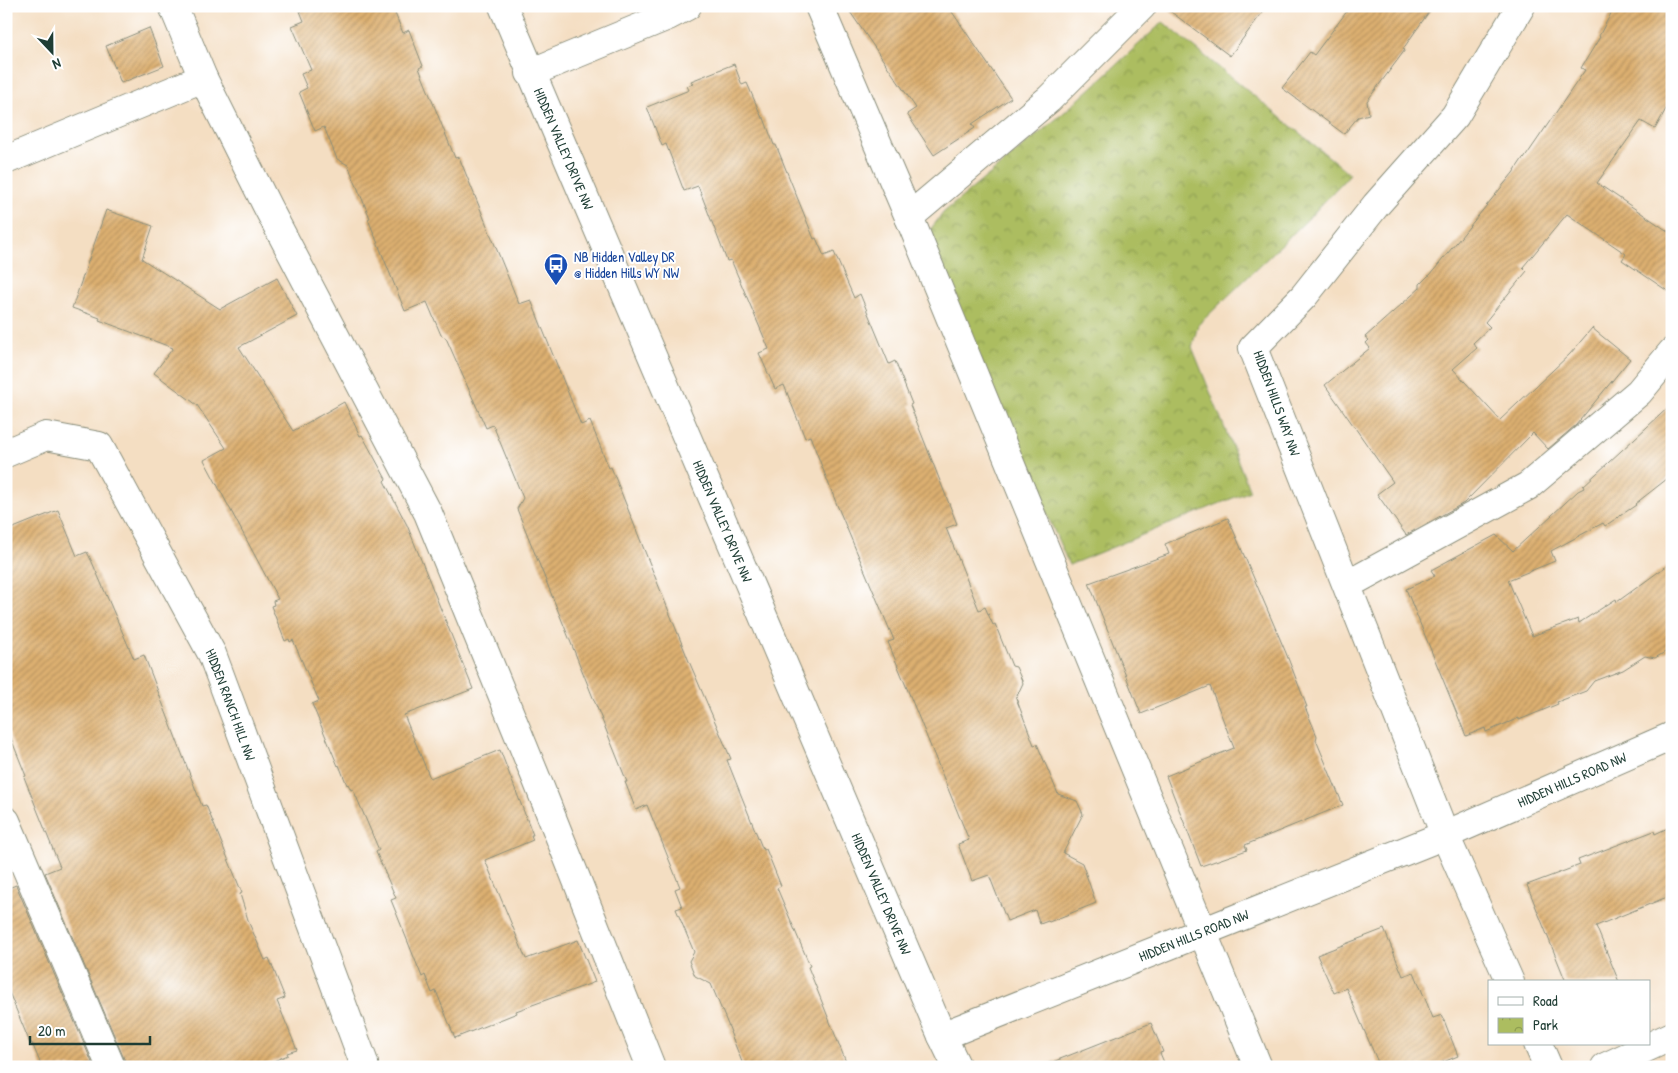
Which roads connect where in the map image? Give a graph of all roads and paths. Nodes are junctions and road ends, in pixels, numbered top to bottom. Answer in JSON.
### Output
{"nodes":[{"id":1,"x":172,"y":6,"type":"edge"},
{"id":2,"x":503,"y":6,"type":"edge"},
{"id":3,"x":687,"y":6,"type":"edge"},
{"id":4,"x":819,"y":6,"type":"edge"},
{"id":5,"x":1142,"y":6,"type":"edge"},
{"id":6,"x":1521,"y":6,"type":"edge"},
{"id":7,"x":530,"y":73,"type":"junction"},
{"id":8,"x":203,"y":78,"type":"junction"},
{"id":9,"x":6,"y":160,"type":"edge"},
{"id":10,"x":908,"y":217,"type":"junction"},
{"id":11,"x":1672,"y":352,"type":"edge"},
{"id":12,"x":6,"y":453,"type":"edge"},
{"id":13,"x":1347,"y":585,"type":"junction"},
{"id":14,"x":1672,"y":736,"type":"edge"},
{"id":15,"x":6,"y":821,"type":"edge"},
{"id":16,"x":1445,"y":835,"type":"junction"},
{"id":17,"x":1203,"y":931,"type":"junction"},
{"id":18,"x":1509,"y":980,"type":"edge"},
{"id":19,"x":942,"y":1036,"type":"junction"},
{"id":20,"x":1672,"y":1036,"type":"edge"},
{"id":21,"x":1539,"y":1046,"type":"edge"},
{"id":22,"x":111,"y":1067,"type":"edge"},
{"id":23,"x":362,"y":1067,"type":"edge"},
{"id":24,"x":651,"y":1067,"type":"edge"},
{"id":25,"x":949,"y":1067,"type":"edge"},
{"id":26,"x":957,"y":1067,"type":"edge"},
{"id":27,"x":1258,"y":1067,"type":"edge"},
{"id":28,"x":1548,"y":1067,"type":"edge"},
{"id":29,"x":1605,"y":1067,"type":"edge"}],
"edges":[{"from":1,"to":8,"type":"street"},
{"from":2,"to":7,"type":"street","name":"HIDDEN VALLEY DRIVE NW"},
{"from":3,"to":7,"type":"street"},
{"from":4,"to":10,"type":"street"},
{"from":5,"to":10,"type":"street"},
{"from":6,"to":13,"type":"street","name":"HIDDEN HILLS WAY NW"},
{"from":7,"to":19,"type":"street","name":"HIDDEN VALLEY DRIVE NW"},
{"from":8,"to":9,"type":"street"},
{"from":8,"to":24,"type":"street"},
{"from":10,"to":17,"type":"street"},
{"from":11,"to":13,"type":"street"},
{"from":12,"to":23,"type":"street","name":"HIDDEN RANCH HILL NW"},
{"from":13,"to":16,"type":"street","name":"HIDDEN HILLS WAY NW"},
{"from":14,"to":16,"type":"street","name":"HIDDEN HILLS ROAD NW"},
{"from":15,"to":22,"type":"street"},
{"from":16,"to":17,"type":"street","name":"HIDDEN HILLS ROAD NW"},
{"from":16,"to":18,"type":"street"},
{"from":17,"to":19,"type":"street","name":"HIDDEN HILLS ROAD NW"},
{"from":17,"to":27,"type":"street"},
{"from":19,"to":25,"type":"street","name":"HIDDEN VALLEY DRIVE NW"},
{"from":19,"to":26,"type":"street","name":"HIDDEN VALLEY DRIVE NW"},
{"from":20,"to":29,"type":"street"},
{"from":21,"to":28,"type":"street"}]}
